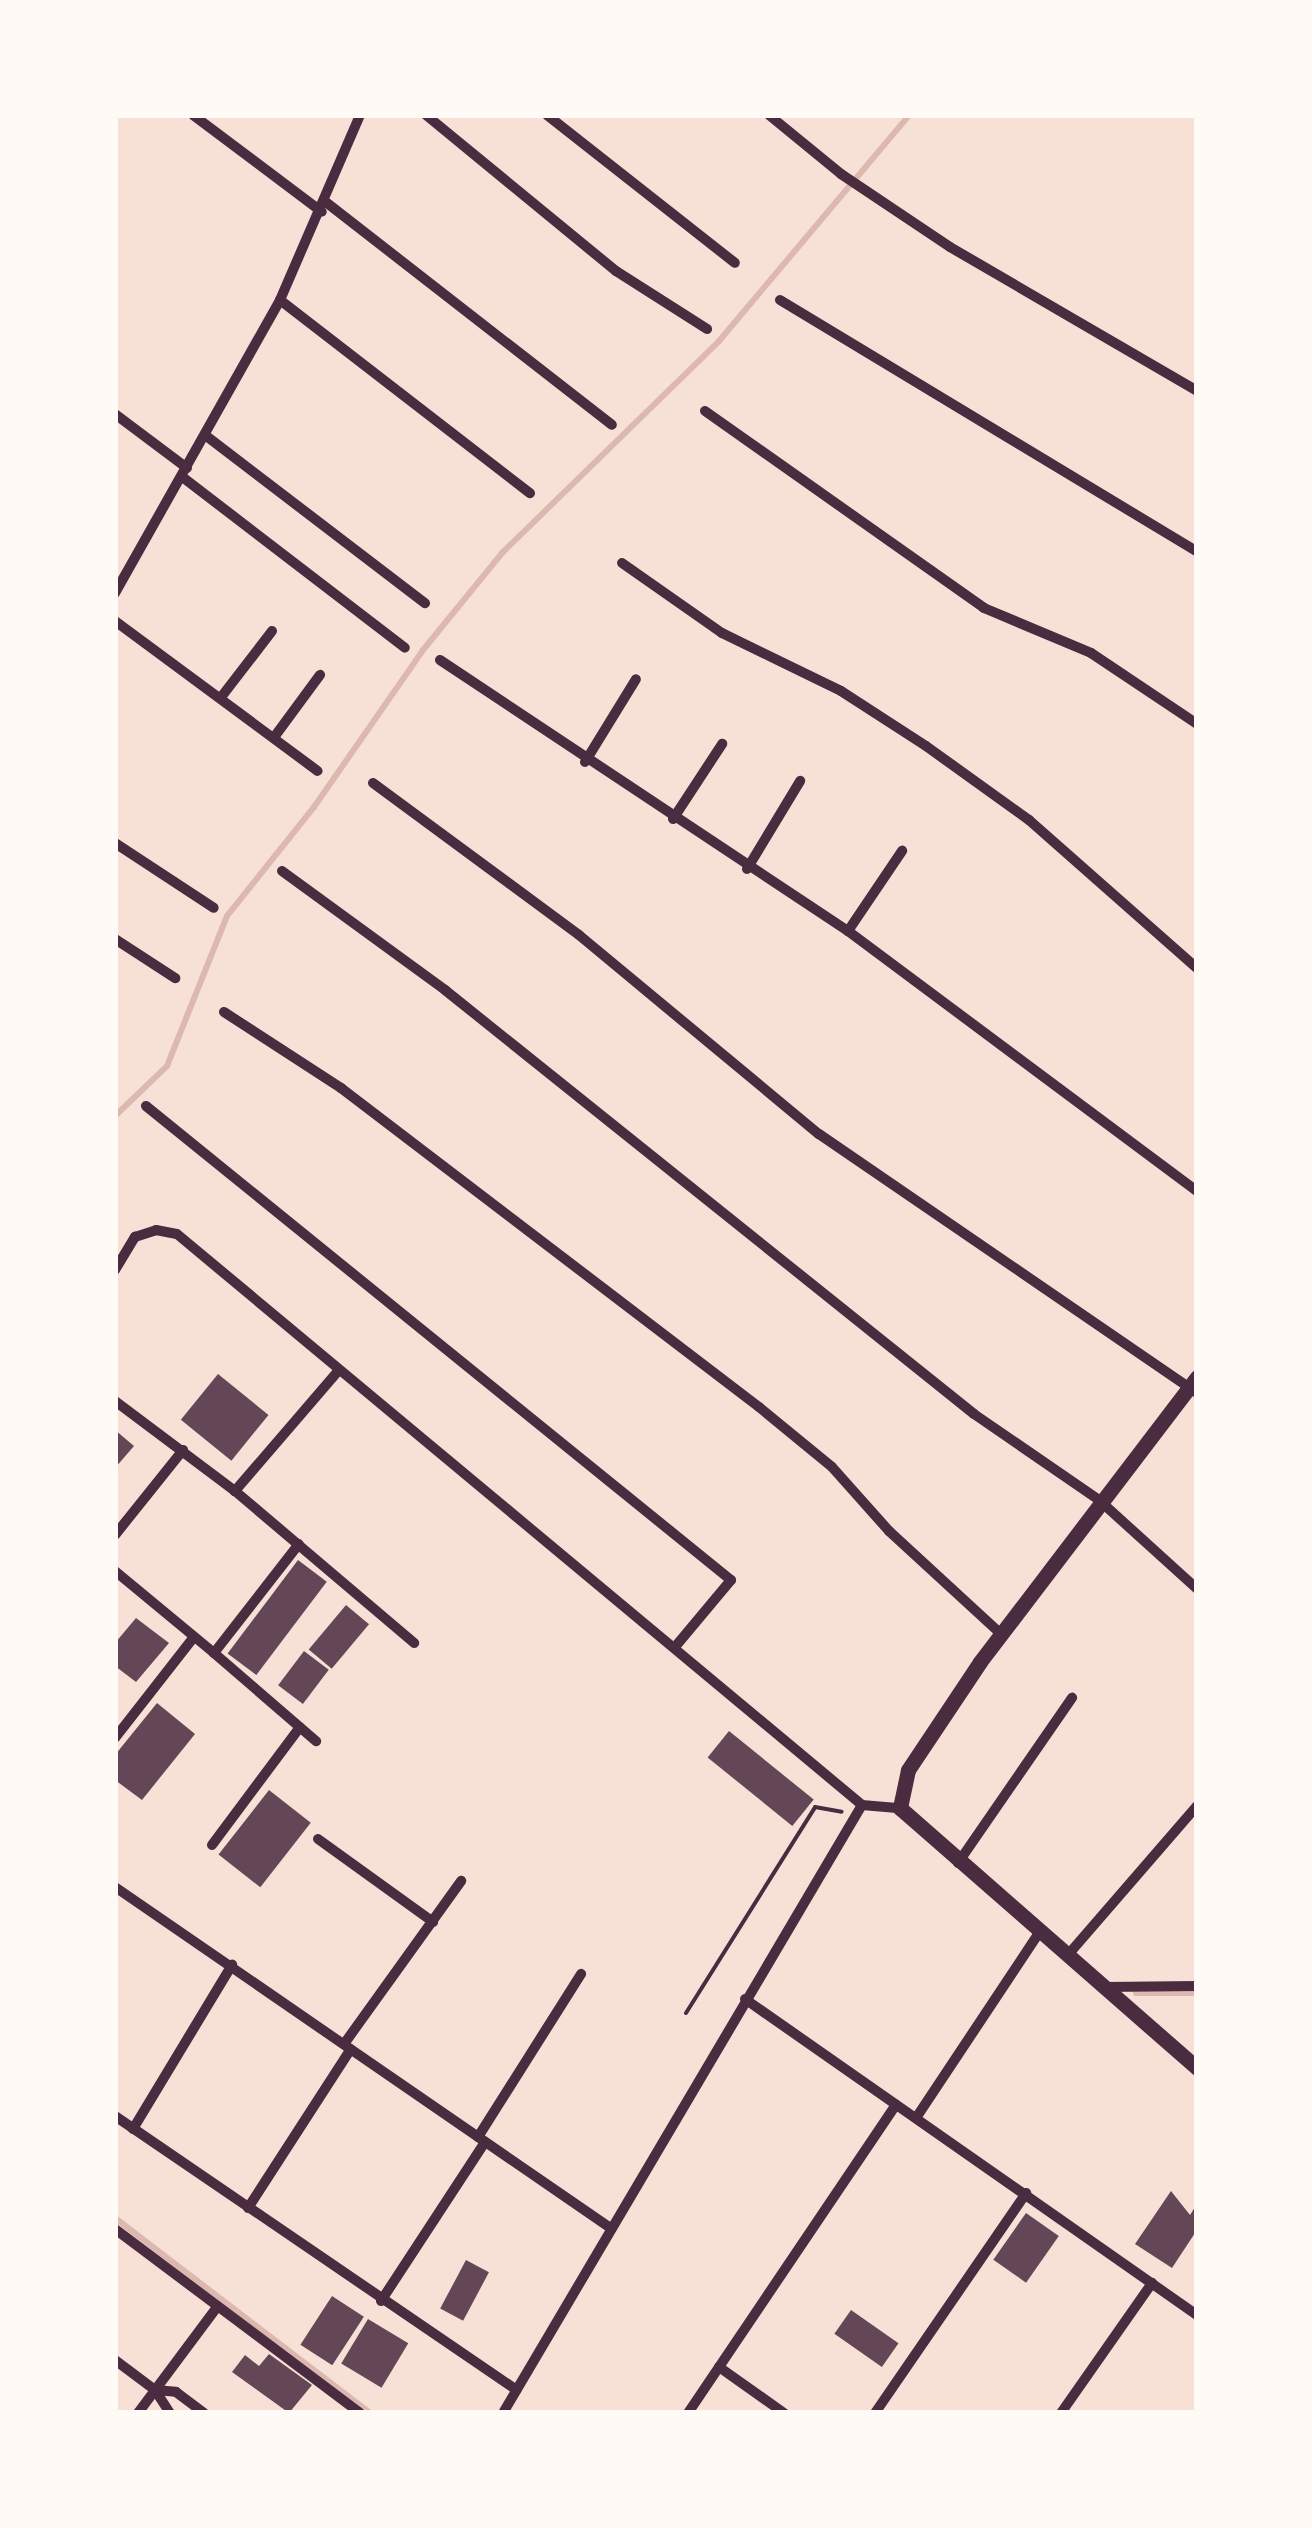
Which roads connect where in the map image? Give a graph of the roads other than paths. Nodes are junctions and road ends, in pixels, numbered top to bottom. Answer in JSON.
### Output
{"nodes":[{"id":1,"x":193,"y":115,"type":"edge"},
{"id":2,"x":360,"y":115,"type":"edge"},
{"id":3,"x":426,"y":115,"type":"edge"},
{"id":4,"x":547,"y":115,"type":"edge"},
{"id":5,"x":769,"y":115,"type":"edge"},
{"id":6,"x":324,"y":208,"type":"junction"},
{"id":7,"x":735,"y":263,"type":"dead end"},
{"id":8,"x":280,"y":300,"type":"junction"},
{"id":9,"x":780,"y":300,"type":"dead end"},
{"id":10,"x":707,"y":329,"type":"dead end"},
{"id":11,"x":1197,"y":391,"type":"edge"},
{"id":12,"x":705,"y":410,"type":"dead end"},
{"id":13,"x":115,"y":414,"type":"edge"},
{"id":14,"x":612,"y":426,"type":"dead end"},
{"id":15,"x":205,"y":436,"type":"junction"},
{"id":16,"x":186,"y":473,"type":"junction"},
{"id":17,"x":530,"y":494,"type":"dead end"},
{"id":18,"x":1197,"y":552,"type":"edge"},
{"id":19,"x":622,"y":563,"type":"dead end"},
{"id":20,"x":115,"y":593,"type":"edge"},
{"id":21,"x":425,"y":603,"type":"dead end"},
{"id":22,"x":115,"y":621,"type":"edge"},
{"id":23,"x":272,"y":630,"type":"dead end"},
{"id":24,"x":405,"y":648,"type":"dead end"},
{"id":25,"x":440,"y":660,"type":"dead end"},
{"id":26,"x":320,"y":675,"type":"dead end"},
{"id":27,"x":636,"y":679,"type":"dead end"},
{"id":28,"x":222,"y":696,"type":"junction"},
{"id":29,"x":1197,"y":724,"type":"edge"},
{"id":30,"x":275,"y":736,"type":"junction"},
{"id":31,"x":722,"y":744,"type":"dead end"},
{"id":32,"x":585,"y":762,"type":"junction"},
{"id":33,"x":318,"y":770,"type":"dead end"},
{"id":34,"x":800,"y":781,"type":"dead end"},
{"id":35,"x":373,"y":783,"type":"dead end"},
{"id":36,"x":673,"y":819,"type":"junction"},
{"id":37,"x":115,"y":843,"type":"edge"},
{"id":38,"x":902,"y":851,"type":"dead end"},
{"id":39,"x":747,"y":869,"type":"junction"},
{"id":40,"x":282,"y":871,"type":"dead end"},
{"id":41,"x":214,"y":908,"type":"dead end"},
{"id":42,"x":848,"y":931,"type":"junction"},
{"id":43,"x":115,"y":939,"type":"edge"},
{"id":44,"x":1197,"y":968,"type":"edge"},
{"id":45,"x":175,"y":978,"type":"dead end"},
{"id":46,"x":224,"y":1012,"type":"dead end"},
{"id":47,"x":146,"y":1106,"type":"dead end"},
{"id":48,"x":1197,"y":1191,"type":"edge"},
{"id":49,"x":115,"y":1270,"type":"edge"},
{"id":50,"x":339,"y":1370,"type":"junction"},
{"id":51,"x":1194,"y":1386,"type":"edge"},
{"id":52,"x":115,"y":1401,"type":"edge"},
{"id":53,"x":183,"y":1450,"type":"junction"},
{"id":54,"x":235,"y":1491,"type":"junction"},
{"id":55,"x":1099,"y":1500,"type":"junction"},
{"id":56,"x":115,"y":1535,"type":"edge"},
{"id":57,"x":300,"y":1544,"type":"junction"},
{"id":58,"x":115,"y":1572,"type":"edge"},
{"id":59,"x":1197,"y":1588,"type":"edge"},
{"id":60,"x":1001,"y":1634,"type":"junction"},
{"id":61,"x":194,"y":1637,"type":"junction"},
{"id":62,"x":414,"y":1642,"type":"dead end"},
{"id":63,"x":675,"y":1647,"type":"junction"},
{"id":64,"x":214,"y":1653,"type":"junction"},
{"id":65,"x":1072,"y":1698,"type":"dead end"},
{"id":66,"x":300,"y":1727,"type":"junction"},
{"id":67,"x":115,"y":1738,"type":"edge"},
{"id":68,"x":316,"y":1740,"type":"dead end"},
{"id":69,"x":1197,"y":1806,"type":"edge"},
{"id":70,"x":900,"y":1808,"type":"junction"},
{"id":71,"x":859,"y":1810,"type":"junction"},
{"id":72,"x":318,"y":1839,"type":"dead end"},
{"id":73,"x":212,"y":1845,"type":"dead end"},
{"id":74,"x":958,"y":1864,"type":"junction"},
{"id":75,"x":460,"y":1881,"type":"dead end"},
{"id":76,"x":116,"y":1890,"type":"edge"},
{"id":77,"x":433,"y":1922,"type":"junction"},
{"id":78,"x":1039,"y":1933,"type":"junction"},
{"id":79,"x":1068,"y":1956,"type":"junction"},
{"id":80,"x":232,"y":1965,"type":"junction"},
{"id":81,"x":581,"y":1974,"type":"dead end"},
{"id":82,"x":1197,"y":1986,"type":"edge"},
{"id":83,"x":1105,"y":1988,"type":"junction"},
{"id":84,"x":745,"y":1999,"type":"junction"},
{"id":85,"x":347,"y":2046,"type":"junction"},
{"id":86,"x":1197,"y":2068,"type":"edge"},
{"id":87,"x":896,"y":2105,"type":"junction"},
{"id":88,"x":115,"y":2116,"type":"edge"},
{"id":89,"x":916,"y":2118,"type":"junction"},
{"id":90,"x":133,"y":2129,"type":"junction"},
{"id":91,"x":482,"y":2140,"type":"junction"},
{"id":92,"x":1026,"y":2194,"type":"junction"},
{"id":93,"x":248,"y":2208,"type":"junction"},
{"id":94,"x":609,"y":2226,"type":"junction"},
{"id":95,"x":115,"y":2228,"type":"edge"},
{"id":96,"x":1152,"y":2283,"type":"junction"},
{"id":97,"x":382,"y":2301,"type":"junction"},
{"id":98,"x":217,"y":2307,"type":"junction"},
{"id":99,"x":1197,"y":2315,"type":"edge"},
{"id":100,"x":115,"y":2360,"type":"edge"},
{"id":101,"x":719,"y":2367,"type":"junction"},
{"id":102,"x":155,"y":2390,"type":"junction"},
{"id":103,"x":516,"y":2390,"type":"junction"},
{"id":104,"x":138,"y":2413,"type":"edge"},
{"id":105,"x":170,"y":2413,"type":"edge"},
{"id":106,"x":204,"y":2413,"type":"edge"},
{"id":107,"x":360,"y":2413,"type":"edge"},
{"id":108,"x":503,"y":2413,"type":"edge"},
{"id":109,"x":688,"y":2413,"type":"edge"},
{"id":110,"x":784,"y":2413,"type":"edge"},
{"id":111,"x":875,"y":2413,"type":"edge"},
{"id":112,"x":1061,"y":2413,"type":"edge"}],
"edges":[{"from":1,"to":6,"type":"street"},
{"from":2,"to":6,"type":"street"},
{"from":3,"to":10,"type":"street"},
{"from":4,"to":7,"type":"street"},
{"from":5,"to":11,"type":"street"},
{"from":6,"to":8,"type":"street"},
{"from":6,"to":14,"type":"street"},
{"from":8,"to":15,"type":"street"},
{"from":8,"to":17,"type":"street"},
{"from":9,"to":18,"type":"street"},
{"from":12,"to":29,"type":"street"},
{"from":13,"to":16,"type":"street"},
{"from":15,"to":16,"type":"street"},
{"from":15,"to":21,"type":"street"},
{"from":16,"to":20,"type":"street"},
{"from":16,"to":24,"type":"street"},
{"from":19,"to":44,"type":"street"},
{"from":22,"to":28,"type":"street"},
{"from":23,"to":28,"type":"street"},
{"from":25,"to":32,"type":"street"},
{"from":26,"to":30,"type":"street"},
{"from":27,"to":32,"type":"street"},
{"from":28,"to":30,"type":"street"},
{"from":30,"to":33,"type":"street"},
{"from":31,"to":36,"type":"street"},
{"from":32,"to":36,"type":"street"},
{"from":34,"to":39,"type":"street"},
{"from":35,"to":51,"type":"street"},
{"from":36,"to":39,"type":"street"},
{"from":37,"to":41,"type":"street"},
{"from":38,"to":42,"type":"street"},
{"from":39,"to":42,"type":"street"},
{"from":40,"to":55,"type":"street"},
{"from":42,"to":48,"type":"street"},
{"from":43,"to":45,"type":"street"},
{"from":46,"to":60,"type":"street"},
{"from":47,"to":63,"type":"street"},
{"from":49,"to":50,"type":"street"},
{"from":50,"to":54,"type":"street"},
{"from":50,"to":63,"type":"street"},
{"from":51,"to":55,"type":"street"},
{"from":52,"to":53,"type":"street"},
{"from":53,"to":54,"type":"street"},
{"from":53,"to":56,"type":"street"},
{"from":54,"to":57,"type":"street"},
{"from":55,"to":59,"type":"street"},
{"from":55,"to":60,"type":"street"},
{"from":57,"to":62,"type":"street"},
{"from":57,"to":64,"type":"street"},
{"from":58,"to":61,"type":"street"},
{"from":60,"to":70,"type":"street"},
{"from":61,"to":64,"type":"street"},
{"from":61,"to":67,"type":"street"},
{"from":63,"to":71,"type":"street"},
{"from":64,"to":66,"type":"street"},
{"from":65,"to":74,"type":"street"},
{"from":66,"to":68,"type":"street"},
{"from":66,"to":73,"type":"street"},
{"from":69,"to":79,"type":"street"},
{"from":70,"to":71,"type":"street"},
{"from":70,"to":74,"type":"street"},
{"from":71,"to":84,"type":"street"},
{"from":72,"to":77,"type":"street"},
{"from":74,"to":78,"type":"street"},
{"from":75,"to":77,"type":"street"},
{"from":76,"to":80,"type":"street"},
{"from":77,"to":85,"type":"street"},
{"from":78,"to":79,"type":"street"},
{"from":78,"to":89,"type":"street"},
{"from":79,"to":83,"type":"street"},
{"from":80,"to":85,"type":"street"},
{"from":80,"to":90,"type":"street"},
{"from":81,"to":91,"type":"street"},
{"from":82,"to":83,"type":"street"},
{"from":83,"to":86,"type":"street"},
{"from":84,"to":87,"type":"street"},
{"from":84,"to":94,"type":"street"},
{"from":85,"to":91,"type":"street"},
{"from":85,"to":93,"type":"street"},
{"from":87,"to":89,"type":"street"},
{"from":87,"to":101,"type":"street"},
{"from":88,"to":90,"type":"street"},
{"from":89,"to":92,"type":"street"},
{"from":90,"to":93,"type":"street"},
{"from":91,"to":94,"type":"street"},
{"from":91,"to":97,"type":"street"},
{"from":92,"to":96,"type":"street"},
{"from":92,"to":111,"type":"street"},
{"from":93,"to":97,"type":"street"},
{"from":94,"to":103,"type":"street"},
{"from":95,"to":98,"type":"street"},
{"from":96,"to":99,"type":"street"},
{"from":96,"to":112,"type":"street"},
{"from":97,"to":103,"type":"street"},
{"from":98,"to":102,"type":"street"},
{"from":98,"to":107,"type":"street"},
{"from":100,"to":102,"type":"street"},
{"from":101,"to":109,"type":"street"},
{"from":101,"to":110,"type":"street"},
{"from":102,"to":104,"type":"street"},
{"from":102,"to":105,"type":"street"},
{"from":102,"to":106,"type":"street"},
{"from":103,"to":108,"type":"street"}]}
